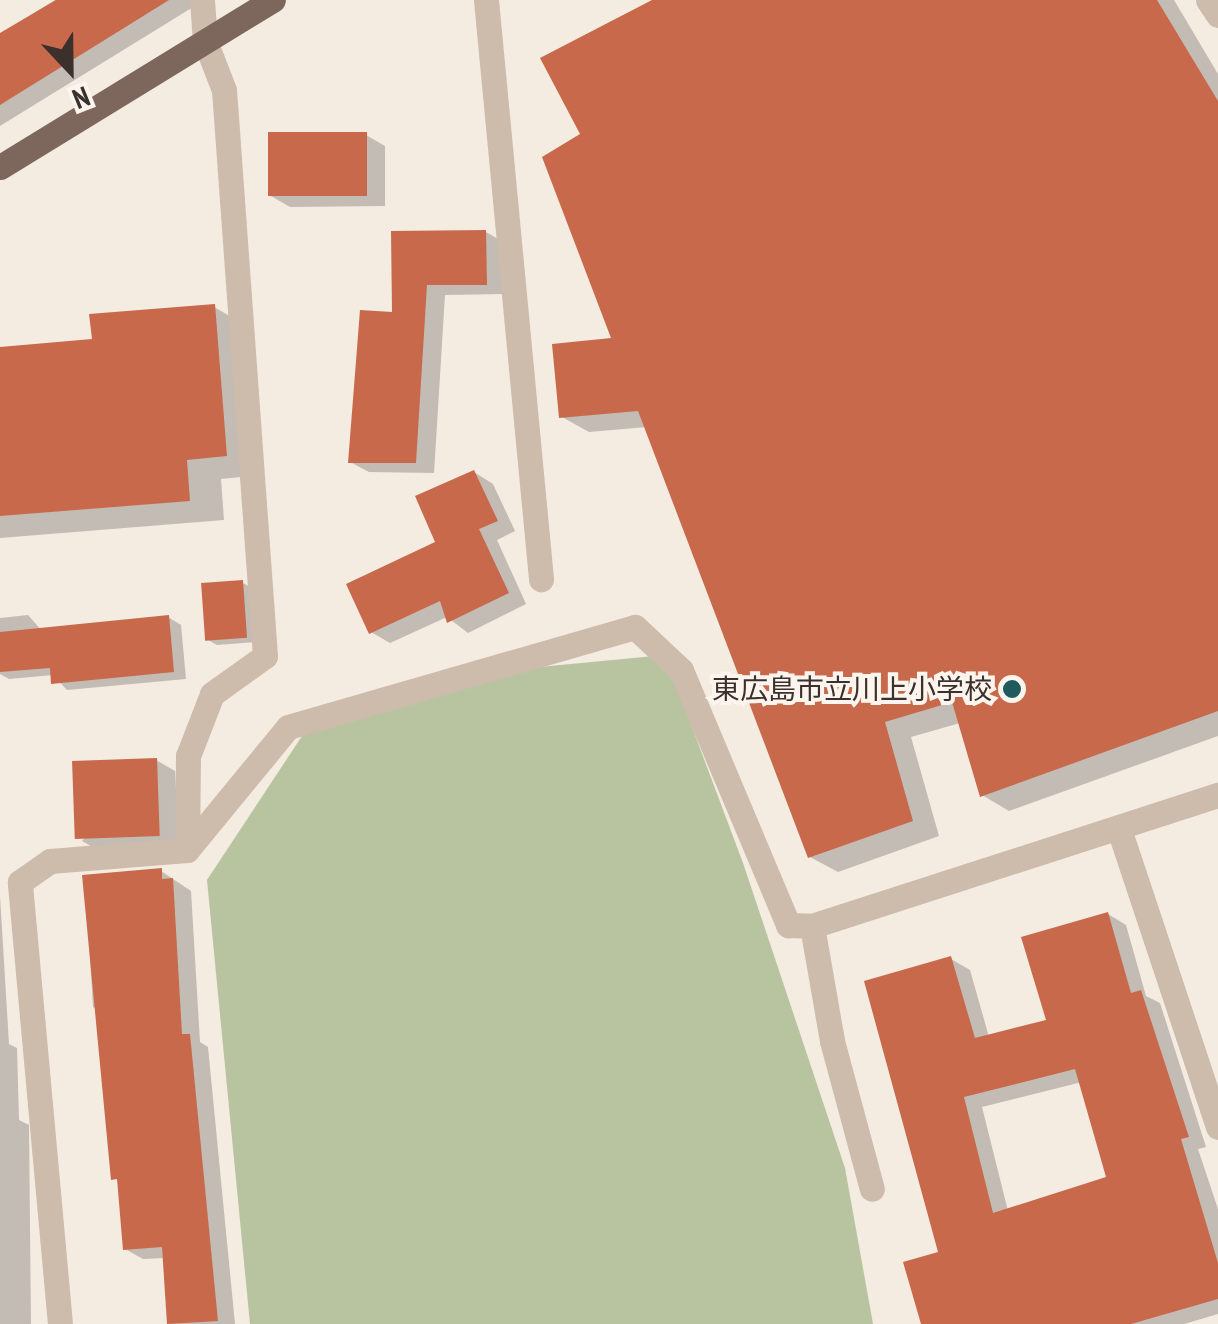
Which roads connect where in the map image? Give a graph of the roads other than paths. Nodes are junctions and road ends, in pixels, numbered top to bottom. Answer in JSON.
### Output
{"nodes":[{"id":1,"x":202,"y":0,"type":"edge"},
{"id":2,"x":274,"y":0,"type":"edge"},
{"id":3,"x":486,"y":0,"type":"edge"},
{"id":4,"x":1208,"y":0,"type":"edge"},
{"id":5,"x":1218,"y":15,"type":"edge"},
{"id":6,"x":205,"y":41,"type":"junction"},
{"id":7,"x":0,"y":167,"type":"edge"},
{"id":8,"x":540,"y":578,"type":"dead end"},
{"id":9,"x":1218,"y":795,"type":"edge"},
{"id":10,"x":1119,"y":830,"type":"junction"},
{"id":11,"x":187,"y":850,"type":"junction"},
{"id":12,"x":812,"y":926,"type":"junction"},
{"id":13,"x":1218,"y":1127,"type":"edge"},
{"id":14,"x":872,"y":1188,"type":"dead end"},
{"id":15,"x":60,"y":1324,"type":"edge"}],
"edges":[{"from":1,"to":6,"type":"street"},
{"from":2,"to":6,"type":"main road"},
{"from":3,"to":8,"type":"street"},
{"from":4,"to":5,"type":"street"},
{"from":6,"to":7,"type":"main road"},
{"from":6,"to":11,"type":"street"},
{"from":9,"to":10,"type":"street"},
{"from":10,"to":12,"type":"street"},
{"from":10,"to":13,"type":"street"},
{"from":11,"to":12,"type":"street"},
{"from":11,"to":15,"type":"street"},
{"from":12,"to":14,"type":"street"}]}
